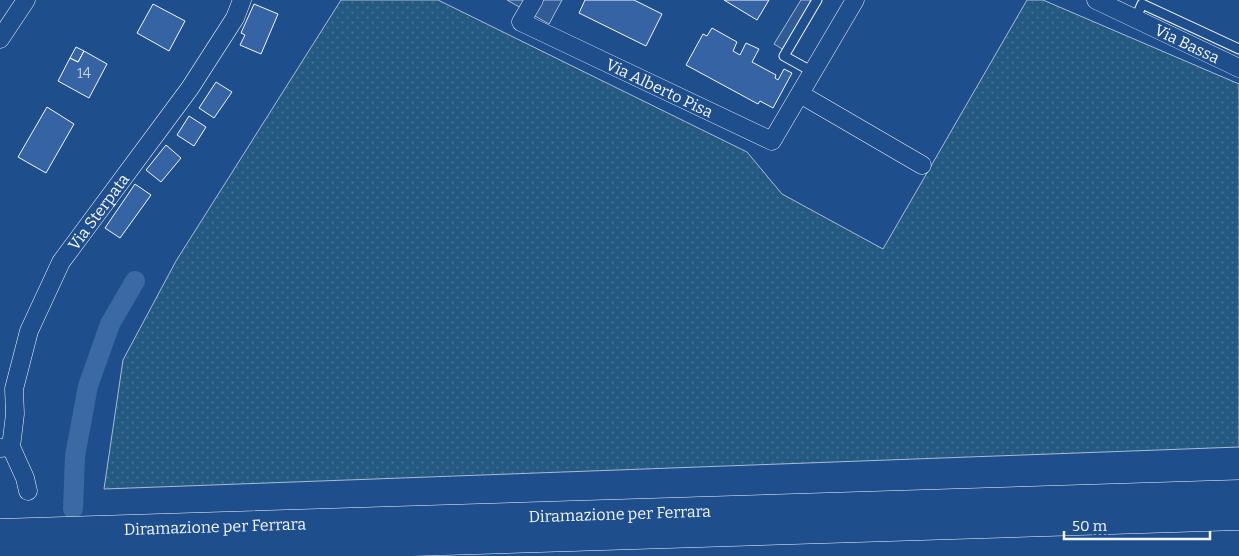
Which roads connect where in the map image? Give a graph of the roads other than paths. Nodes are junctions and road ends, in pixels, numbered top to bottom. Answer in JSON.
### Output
{"nodes":[{"id":1,"x":26,"y":0,"type":"edge"},
{"id":2,"x":242,"y":0,"type":"edge"},
{"id":3,"x":534,"y":0,"type":"edge"},
{"id":4,"x":817,"y":0,"type":"edge"},
{"id":5,"x":855,"y":0,"type":"edge"},
{"id":6,"x":1096,"y":0,"type":"edge"},
{"id":7,"x":1135,"y":20,"type":"junction"},
{"id":8,"x":0,"y":39,"type":"edge"},
{"id":9,"x":1239,"y":49,"type":"edge"},
{"id":10,"x":1239,"y":68,"type":"edge"},
{"id":11,"x":813,"y":72,"type":"junction"},
{"id":12,"x":800,"y":94,"type":"junction"},
{"id":13,"x":922,"y":165,"type":"dead end"},
{"id":14,"x":5,"y":448,"type":"edge"},
{"id":15,"x":28,"y":491,"type":"dead end"},
{"id":16,"x":1239,"y":494,"type":"edge"},
{"id":17,"x":1239,"y":516,"type":"edge"},
{"id":18,"x":0,"y":533,"type":"edge"},
{"id":19,"x":0,"y":555,"type":"edge"}],
"edges":[{"from":1,"to":8,"type":"street"},
{"from":2,"to":14,"type":"street","name":"Via Sterpata"},
{"from":3,"to":12,"type":"street","name":"Via Alberto Pisa"},
{"from":4,"to":11,"type":"lane"},
{"from":5,"to":11,"type":"street","name":"Via Alberto Pisa"},
{"from":6,"to":7,"type":"street","name":"Via Bassa"},
{"from":7,"to":9,"type":"lane","name":"Via Bassa"},
{"from":7,"to":10,"type":"street","name":"Via Bassa"},
{"from":11,"to":12,"type":"street","name":"Via Alberto Pisa"},
{"from":12,"to":13,"type":"street"},
{"from":14,"to":15,"type":"street","name":"Via Sterpata"},
{"from":16,"to":18,"type":"highway","name":"Diramazione per Ferrara"},
{"from":17,"to":19,"type":"highway","name":"Diramazione per Ferrara"}]}
